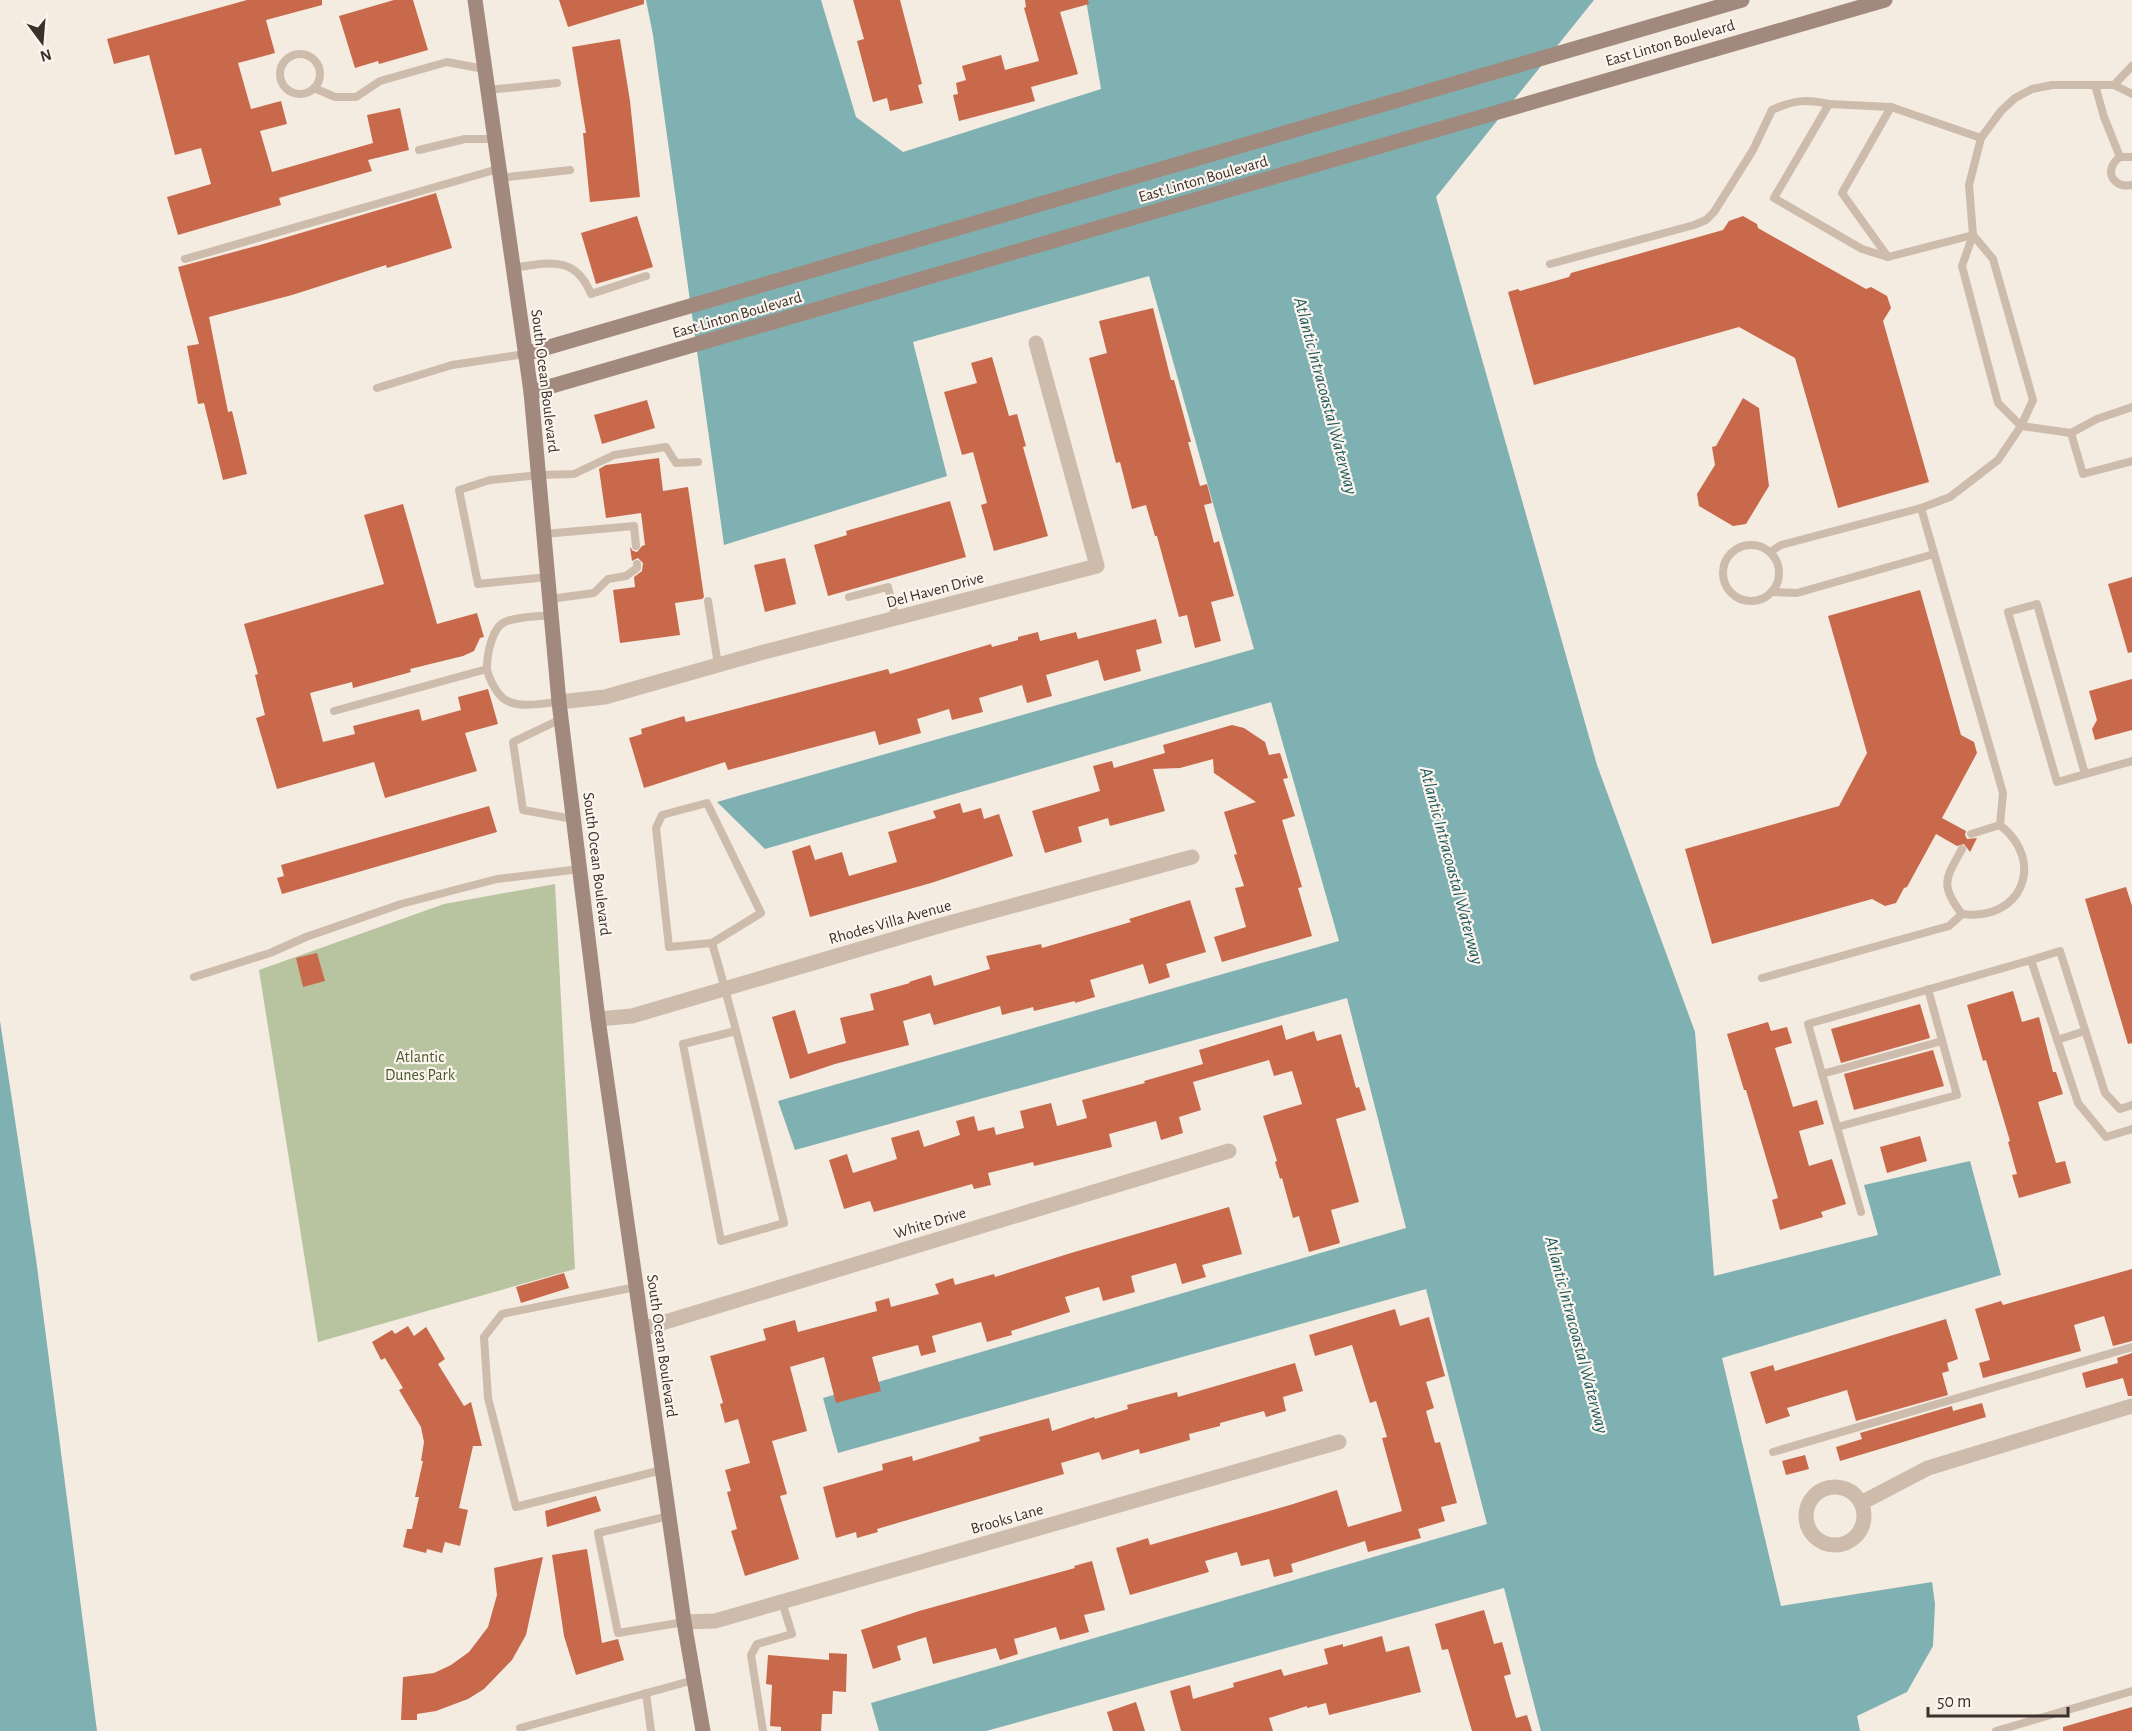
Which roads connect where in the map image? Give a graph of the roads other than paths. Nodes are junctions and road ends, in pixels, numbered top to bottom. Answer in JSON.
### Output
{"nodes":[{"id":1,"x":475,"y":0,"type":"edge"},
{"id":2,"x":1742,"y":0,"type":"edge"},
{"id":3,"x":1885,"y":0,"type":"edge"},
{"id":4,"x":2132,"y":66,"type":"edge"},
{"id":5,"x":484,"y":69,"type":"junction"},
{"id":6,"x":557,"y":83,"type":"dead end"},
{"id":7,"x":2095,"y":85,"type":"junction"},
{"id":8,"x":2114,"y":85,"type":"junction"},
{"id":9,"x":314,"y":88,"type":"junction"},
{"id":10,"x":487,"y":90,"type":"junction"},
{"id":11,"x":2132,"y":94,"type":"edge"},
{"id":12,"x":1829,"y":104,"type":"junction"},
{"id":13,"x":1891,"y":107,"type":"junction"},
{"id":14,"x":1981,"y":138,"type":"junction"},
{"id":15,"x":494,"y":139,"type":"junction"},
{"id":16,"x":420,"y":150,"type":"dead end"},
{"id":17,"x":2120,"y":157,"type":"junction"},
{"id":18,"x":2132,"y":157,"type":"edge"},
{"id":19,"x":570,"y":170,"type":"dead end"},
{"id":20,"x":499,"y":174,"type":"junction"},
{"id":21,"x":2132,"y":185,"type":"edge"},
{"id":22,"x":1973,"y":235,"type":"junction"},
{"id":23,"x":1888,"y":257,"type":"junction"},
{"id":24,"x":185,"y":259,"type":"dead end"},
{"id":25,"x":1550,"y":264,"type":"dead end"},
{"id":26,"x":512,"y":268,"type":"junction"},
{"id":27,"x":645,"y":276,"type":"dead end"},
{"id":28,"x":1036,"y":343,"type":"dead end"},
{"id":29,"x":525,"y":354,"type":"junction"},
{"id":30,"x":377,"y":388,"type":"dead end"},
{"id":31,"x":531,"y":392,"type":"junction"},
{"id":32,"x":2132,"y":407,"type":"edge"},
{"id":33,"x":2021,"y":426,"type":"junction"},
{"id":34,"x":2071,"y":433,"type":"junction"},
{"id":35,"x":2132,"y":461,"type":"edge"},
{"id":36,"x":698,"y":462,"type":"dead end"},
{"id":37,"x":539,"y":475,"type":"junction"},
{"id":38,"x":1921,"y":508,"type":"junction"},
{"id":39,"x":544,"y":534,"type":"junction"},
{"id":40,"x":636,"y":546,"type":"dead end"},
{"id":41,"x":1770,"y":552,"type":"junction"},
{"id":42,"x":1934,"y":554,"type":"junction"},
{"id":43,"x":637,"y":564,"type":"dead end"},
{"id":44,"x":548,"y":577,"type":"junction"},
{"id":45,"x":1773,"y":592,"type":"junction"},
{"id":46,"x":849,"y":597,"type":"dead end"},
{"id":47,"x":550,"y":599,"type":"junction"},
{"id":48,"x":708,"y":601,"type":"dead end"},
{"id":49,"x":551,"y":615,"type":"junction"},
{"id":50,"x":896,"y":619,"type":"junction"},
{"id":51,"x":718,"y":665,"type":"junction"},
{"id":52,"x":487,"y":669,"type":"junction"},
{"id":53,"x":559,"y":702,"type":"junction"},
{"id":54,"x":334,"y":711,"type":"dead end"},
{"id":55,"x":561,"y":719,"type":"junction"},
{"id":56,"x":2132,"y":761,"type":"edge"},
{"id":57,"x":2085,"y":774,"type":"junction"},
{"id":58,"x":573,"y":819,"type":"junction"},
{"id":59,"x":2000,"y":825,"type":"junction"},
{"id":60,"x":1971,"y":834,"type":"dead end"},
{"id":61,"x":1962,"y":849,"type":"dead end"},
{"id":62,"x":1192,"y":857,"type":"dead end"},
{"id":63,"x":580,"y":869,"type":"junction"},
{"id":64,"x":1962,"y":914,"type":"junction"},
{"id":65,"x":712,"y":943,"type":"junction"},
{"id":66,"x":2031,"y":960,"type":"junction"},
{"id":67,"x":194,"y":977,"type":"dead end"},
{"id":68,"x":1762,"y":978,"type":"dead end"},
{"id":69,"x":725,"y":989,"type":"junction"},
{"id":70,"x":1928,"y":989,"type":"junction"},
{"id":71,"x":598,"y":1019,"type":"junction"},
{"id":72,"x":736,"y":1031,"type":"junction"},
{"id":73,"x":2085,"y":1031,"type":"junction"},
{"id":74,"x":2057,"y":1040,"type":"junction"},
{"id":75,"x":1942,"y":1041,"type":"junction"},
{"id":76,"x":1822,"y":1074,"type":"junction"},
{"id":77,"x":2132,"y":1106,"type":"edge"},
{"id":78,"x":1837,"y":1127,"type":"junction"},
{"id":79,"x":2132,"y":1129,"type":"edge"},
{"id":80,"x":1229,"y":1151,"type":"dead end"},
{"id":81,"x":1861,"y":1212,"type":"dead end"},
{"id":82,"x":636,"y":1287,"type":"junction"},
{"id":83,"x":642,"y":1329,"type":"junction"},
{"id":84,"x":2132,"y":1347,"type":"edge"},
{"id":85,"x":2132,"y":1406,"type":"edge"},
{"id":86,"x":1339,"y":1442,"type":"dead end"},
{"id":87,"x":1773,"y":1452,"type":"dead end"},
{"id":88,"x":662,"y":1470,"type":"junction"},
{"id":89,"x":1861,"y":1503,"type":"dead end"},
{"id":90,"x":669,"y":1516,"type":"junction"},
{"id":91,"x":782,"y":1602,"type":"junction"},
{"id":92,"x":684,"y":1622,"type":"junction"},
{"id":93,"x":694,"y":1680,"type":"junction"},
{"id":94,"x":2132,"y":1692,"type":"edge"},
{"id":95,"x":646,"y":1693,"type":"junction"},
{"id":96,"x":520,"y":1728,"type":"dead end"},
{"id":97,"x":651,"y":1731,"type":"edge"},
{"id":98,"x":703,"y":1731,"type":"edge"},
{"id":99,"x":763,"y":1731,"type":"edge"},
{"id":100,"x":1996,"y":1731,"type":"edge"}],
"edges":[{"from":1,"to":5,"type":"main road","name":"South Ocean Boulevard"},
{"from":2,"to":29,"type":"main road","name":"East Linton Boulevard"},
{"from":3,"to":31,"type":"main road","name":"East Linton Boulevard"},
{"from":4,"to":8,"type":"lane"},
{"from":5,"to":9,"type":"lane"},
{"from":5,"to":10,"type":"main road","name":"South Ocean Boulevard"},
{"from":6,"to":10,"type":"lane"},
{"from":7,"to":8,"type":"lane"},
{"from":7,"to":14,"type":"lane"},
{"from":7,"to":17,"type":"lane"},
{"from":8,"to":11,"type":"lane"},
{"from":9,"to":9,"type":"lane"},
{"from":10,"to":15,"type":"main road","name":"South Ocean Boulevard"},
{"from":12,"to":13,"type":"lane"},
{"from":12,"to":23,"type":"lane"},
{"from":12,"to":25,"type":"lane"},
{"from":13,"to":14,"type":"lane"},
{"from":13,"to":23,"type":"lane"},
{"from":14,"to":22,"type":"lane"},
{"from":15,"to":16,"type":"lane"},
{"from":15,"to":20,"type":"main road","name":"South Ocean Boulevard"},
{"from":17,"to":18,"type":"lane"},
{"from":17,"to":21,"type":"lane"},
{"from":19,"to":20,"type":"lane"},
{"from":20,"to":24,"type":"lane"},
{"from":20,"to":26,"type":"main road","name":"South Ocean Boulevard"},
{"from":22,"to":23,"type":"lane"},
{"from":22,"to":33,"type":"lane"},
{"from":22,"to":33,"type":"lane"},
{"from":26,"to":27,"type":"lane"},
{"from":26,"to":29,"type":"main road","name":"South Ocean Boulevard"},
{"from":28,"to":50,"type":"street","name":"Del Haven Drive"},
{"from":29,"to":30,"type":"lane"},
{"from":29,"to":31,"type":"main road","name":"South Ocean Boulevard"},
{"from":31,"to":37,"type":"main road","name":"South Ocean Boulevard"},
{"from":32,"to":34,"type":"lane"},
{"from":33,"to":34,"type":"lane"},
{"from":33,"to":38,"type":"lane"},
{"from":34,"to":35,"type":"lane"},
{"from":36,"to":37,"type":"lane"},
{"from":37,"to":39,"type":"main road","name":"South Ocean Boulevard"},
{"from":37,"to":44,"type":"lane"},
{"from":38,"to":41,"type":"lane"},
{"from":38,"to":42,"type":"lane"},
{"from":39,"to":40,"type":"lane"},
{"from":39,"to":44,"type":"main road","name":"South Ocean Boulevard"},
{"from":41,"to":45,"type":"lane"},
{"from":41,"to":45,"type":"lane"},
{"from":42,"to":45,"type":"lane"},
{"from":42,"to":59,"type":"lane"},
{"from":43,"to":47,"type":"lane"},
{"from":44,"to":47,"type":"main road","name":"South Ocean Boulevard"},
{"from":46,"to":50,"type":"lane"},
{"from":47,"to":49,"type":"main road","name":"South Ocean Boulevard"},
{"from":48,"to":51,"type":"lane"},
{"from":49,"to":52,"type":"lane"},
{"from":49,"to":53,"type":"main road","name":"South Ocean Boulevard"},
{"from":50,"to":51,"type":"street","name":"Del Haven Drive"},
{"from":51,"to":53,"type":"street","name":"Del Haven Drive"},
{"from":52,"to":53,"type":"lane"},
{"from":52,"to":54,"type":"lane"},
{"from":53,"to":55,"type":"main road","name":"South Ocean Boulevard"},
{"from":55,"to":58,"type":"main road","name":"South Ocean Boulevard"},
{"from":55,"to":58,"type":"lane"},
{"from":56,"to":57,"type":"lane"},
{"from":57,"to":57,"type":"lane"},
{"from":58,"to":63,"type":"main road","name":"South Ocean Boulevard"},
{"from":59,"to":60,"type":"lane"},
{"from":59,"to":64,"type":"lane"},
{"from":61,"to":64,"type":"lane"},
{"from":62,"to":69,"type":"street","name":"Rhodes Villa Avenue"},
{"from":63,"to":67,"type":"lane"},
{"from":63,"to":71,"type":"main road","name":"South Ocean Boulevard"},
{"from":64,"to":68,"type":"lane"},
{"from":65,"to":65,"type":"lane"},
{"from":65,"to":69,"type":"lane"},
{"from":66,"to":70,"type":"lane"},
{"from":66,"to":73,"type":"lane"},
{"from":66,"to":74,"type":"lane"},
{"from":69,"to":71,"type":"street","name":"Rhodes Villa Avenue"},
{"from":69,"to":72,"type":"lane"},
{"from":70,"to":75,"type":"lane"},
{"from":70,"to":76,"type":"lane"},
{"from":71,"to":82,"type":"main road","name":"South Ocean Boulevard"},
{"from":72,"to":72,"type":"lane"},
{"from":73,"to":74,"type":"lane"},
{"from":73,"to":77,"type":"lane"},
{"from":74,"to":79,"type":"lane"},
{"from":75,"to":76,"type":"lane"},
{"from":75,"to":78,"type":"lane"},
{"from":76,"to":78,"type":"lane"},
{"from":78,"to":81,"type":"lane"},
{"from":80,"to":83,"type":"street","name":"White Drive"},
{"from":82,"to":83,"type":"main road","name":"South Ocean Boulevard"},
{"from":82,"to":88,"type":"lane"},
{"from":83,"to":88,"type":"main road","name":"South Ocean Boulevard"},
{"from":84,"to":87,"type":"lane"},
{"from":85,"to":89,"type":"street"},
{"from":86,"to":91,"type":"street","name":"Brooks Lane"},
{"from":88,"to":90,"type":"main road","name":"South Ocean Boulevard"},
{"from":90,"to":92,"type":"main road","name":"South Ocean Boulevard"},
{"from":90,"to":92,"type":"lane"},
{"from":91,"to":92,"type":"street","name":"Brooks Lane"},
{"from":91,"to":99,"type":"lane"},
{"from":92,"to":93,"type":"main road","name":"South Ocean Boulevard"},
{"from":93,"to":95,"type":"lane"},
{"from":93,"to":98,"type":"main road","name":"South Ocean Boulevard"},
{"from":94,"to":100,"type":"lane"},
{"from":95,"to":96,"type":"lane"},
{"from":95,"to":97,"type":"lane"}]}
